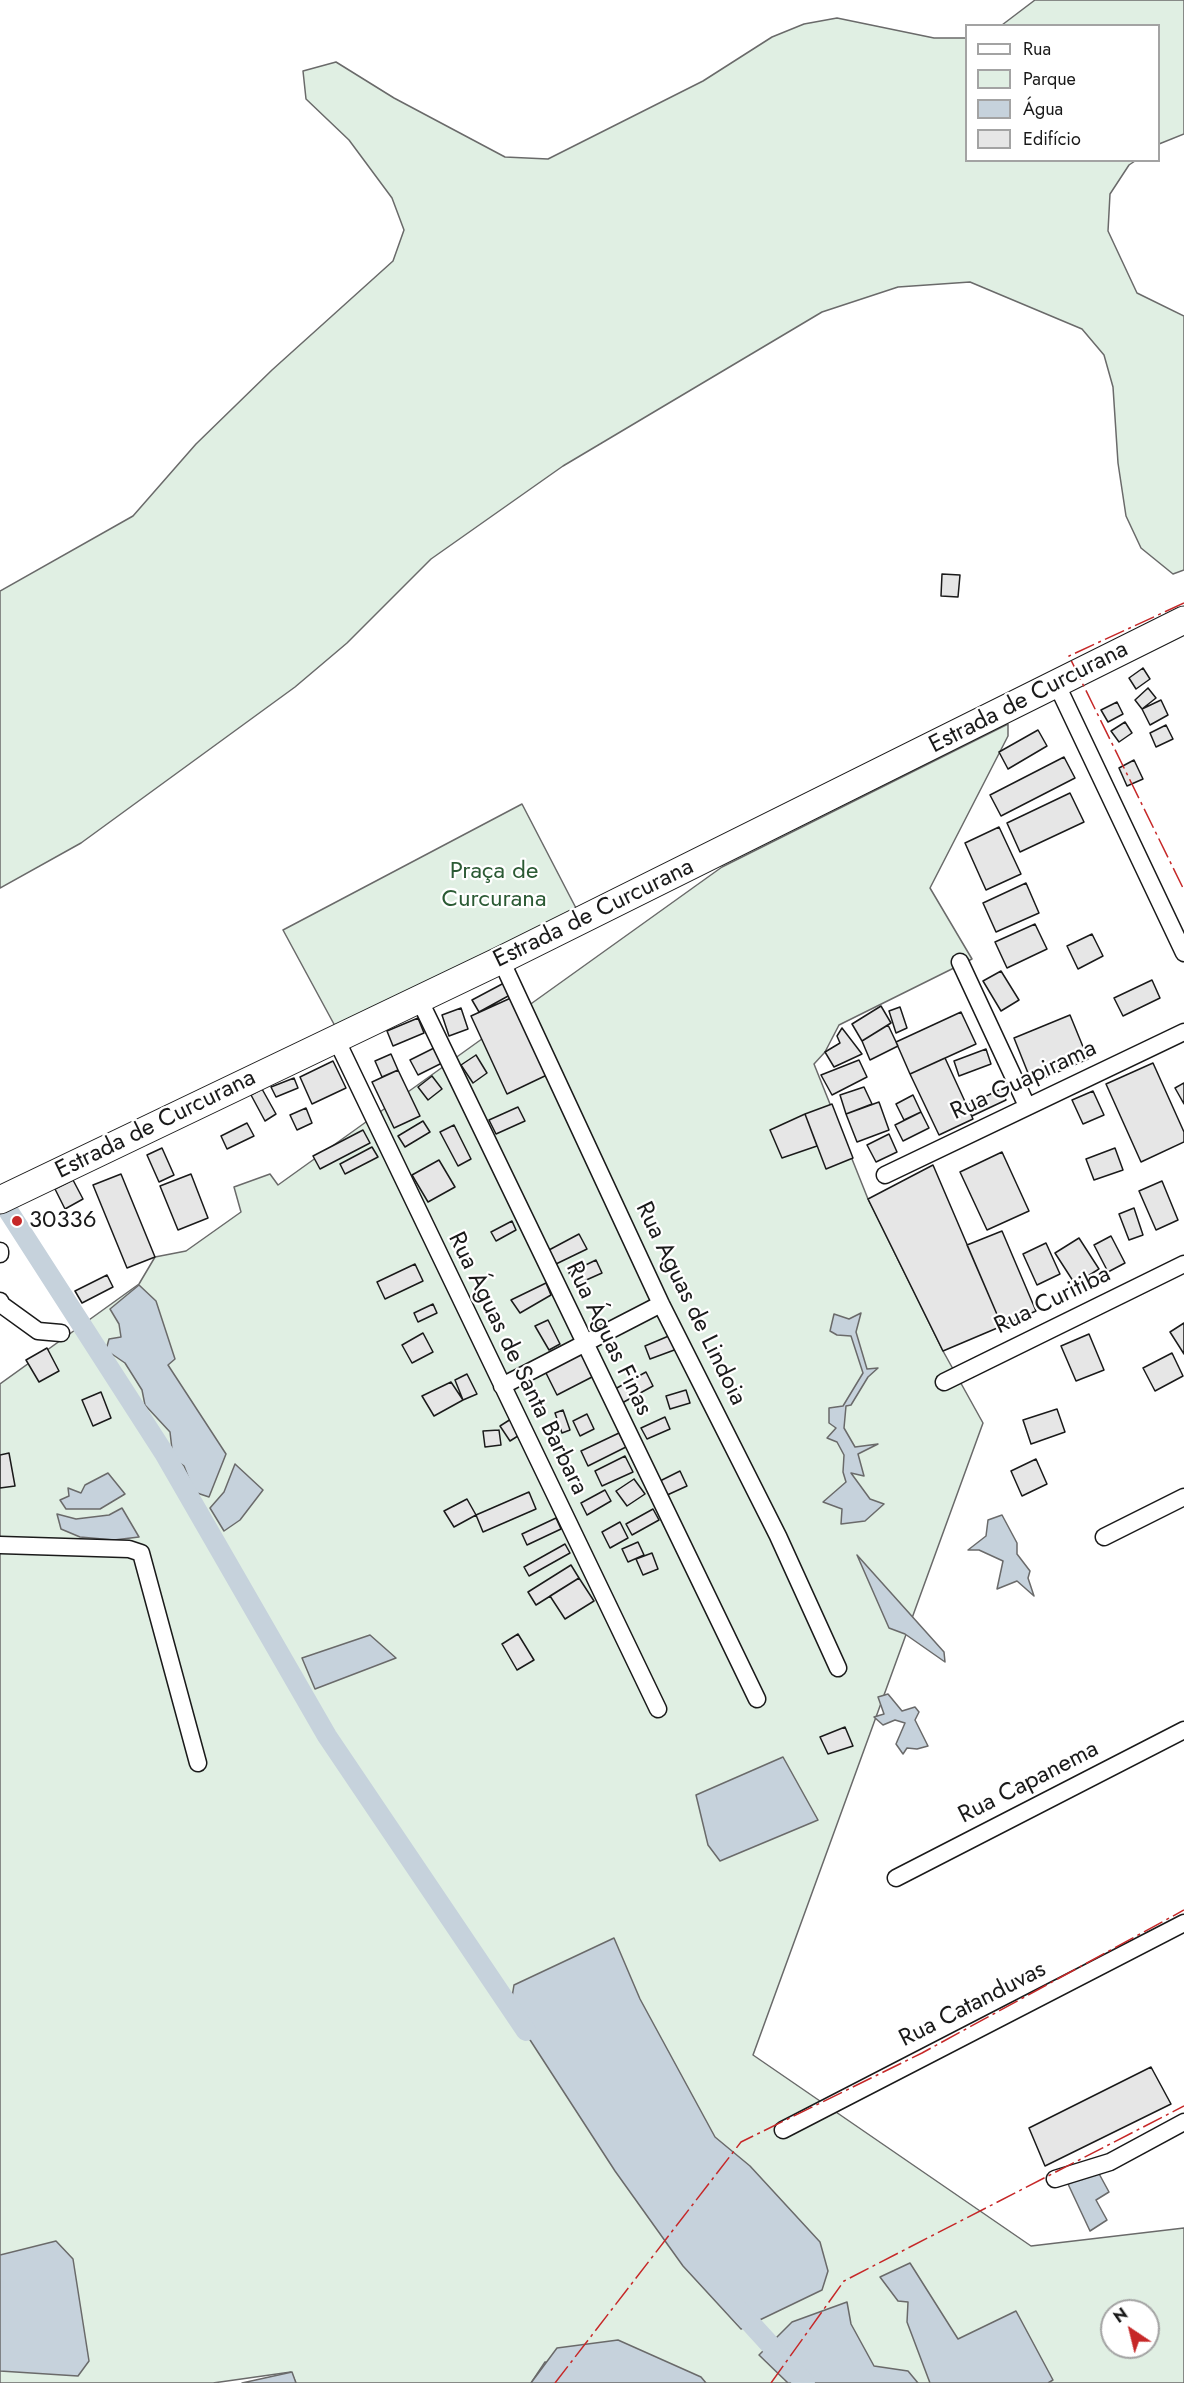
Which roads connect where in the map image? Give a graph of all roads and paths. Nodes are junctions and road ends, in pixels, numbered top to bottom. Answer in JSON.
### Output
{"nodes":[{"id":1,"x":1184,"y":620,"type":"edge"},
{"id":2,"x":1057,"y":685,"type":"junction"},
{"id":3,"x":1184,"y":953,"type":"edge"},
{"id":4,"x":501,"y":960,"type":"junction"},
{"id":5,"x":960,"y":962,"type":"dead end"},
{"id":6,"x":419,"y":999,"type":"junction"},
{"id":7,"x":1184,"y":1032,"type":"edge"},
{"id":8,"x":336,"y":1039,"type":"junction"},
{"id":9,"x":1027,"y":1106,"type":"junction"},
{"id":10,"x":885,"y":1175,"type":"dead end"},
{"id":11,"x":0,"y":1200,"type":"edge"},
{"id":12,"x":1184,"y":1264,"type":"edge"},
{"id":13,"x":0,"y":1301,"type":"edge"},
{"id":14,"x":661,"y":1304,"type":"junction"},
{"id":15,"x":61,"y":1333,"type":"dead end"},
{"id":16,"x":584,"y":1345,"type":"junction"},
{"id":17,"x":944,"y":1382,"type":"dead end"},
{"id":18,"x":502,"y":1386,"type":"junction"},
{"id":19,"x":1184,"y":1497,"type":"edge"},
{"id":20,"x":1104,"y":1537,"type":"dead end"},
{"id":21,"x":0,"y":1545,"type":"edge"},
{"id":22,"x":838,"y":1668,"type":"dead end"},
{"id":23,"x":757,"y":1699,"type":"dead end"},
{"id":24,"x":658,"y":1709,"type":"dead end"},
{"id":25,"x":1184,"y":1730,"type":"edge"},
{"id":26,"x":198,"y":1763,"type":"dead end"},
{"id":27,"x":896,"y":1878,"type":"dead end"},
{"id":28,"x":1184,"y":1923,"type":"edge"},
{"id":29,"x":1184,"y":2122,"type":"edge"},
{"id":30,"x":783,"y":2130,"type":"dead end"},
{"id":31,"x":1055,"y":2179,"type":"dead end"}],
"edges":[{"from":1,"to":2,"type":"main road","name":"Estrada de Curcurana"},
{"from":2,"to":3,"type":"street"},
{"from":2,"to":4,"type":"main road","name":"Estrada de Curcurana"},
{"from":4,"to":6,"type":"main road","name":"Estrada de Curcurana"},
{"from":4,"to":14,"type":"street","name":"Rua Aguas de Lindoia"},
{"from":5,"to":9,"type":"street"},
{"from":6,"to":8,"type":"main road","name":"Estrada de Curcurana"},
{"from":6,"to":16,"type":"street","name":"Rua Águas Finas"},
{"from":7,"to":9,"type":"street","name":"Rua Guapirama"},
{"from":8,"to":11,"type":"main road","name":"Estrada de Curcurana"},
{"from":8,"to":18,"type":"street","name":"Rua Águas de Santa Barbara"},
{"from":9,"to":10,"type":"street","name":"Rua Guapirama"},
{"from":12,"to":17,"type":"street","name":"Rua Curitiba"},
{"from":13,"to":15,"type":"street"},
{"from":14,"to":16,"type":"street"},
{"from":14,"to":22,"type":"street","name":"Rua Aguas de Lindoia"},
{"from":16,"to":18,"type":"street"},
{"from":16,"to":23,"type":"street","name":"Rua Águas Finas"},
{"from":18,"to":24,"type":"street","name":"Rua Águas de Santa Barbara"},
{"from":19,"to":20,"type":"street"},
{"from":21,"to":26,"type":"street"},
{"from":25,"to":27,"type":"street","name":"Rua Capanema"},
{"from":28,"to":30,"type":"street","name":"Rua Catanduvas"},
{"from":29,"to":31,"type":"street"}]}
